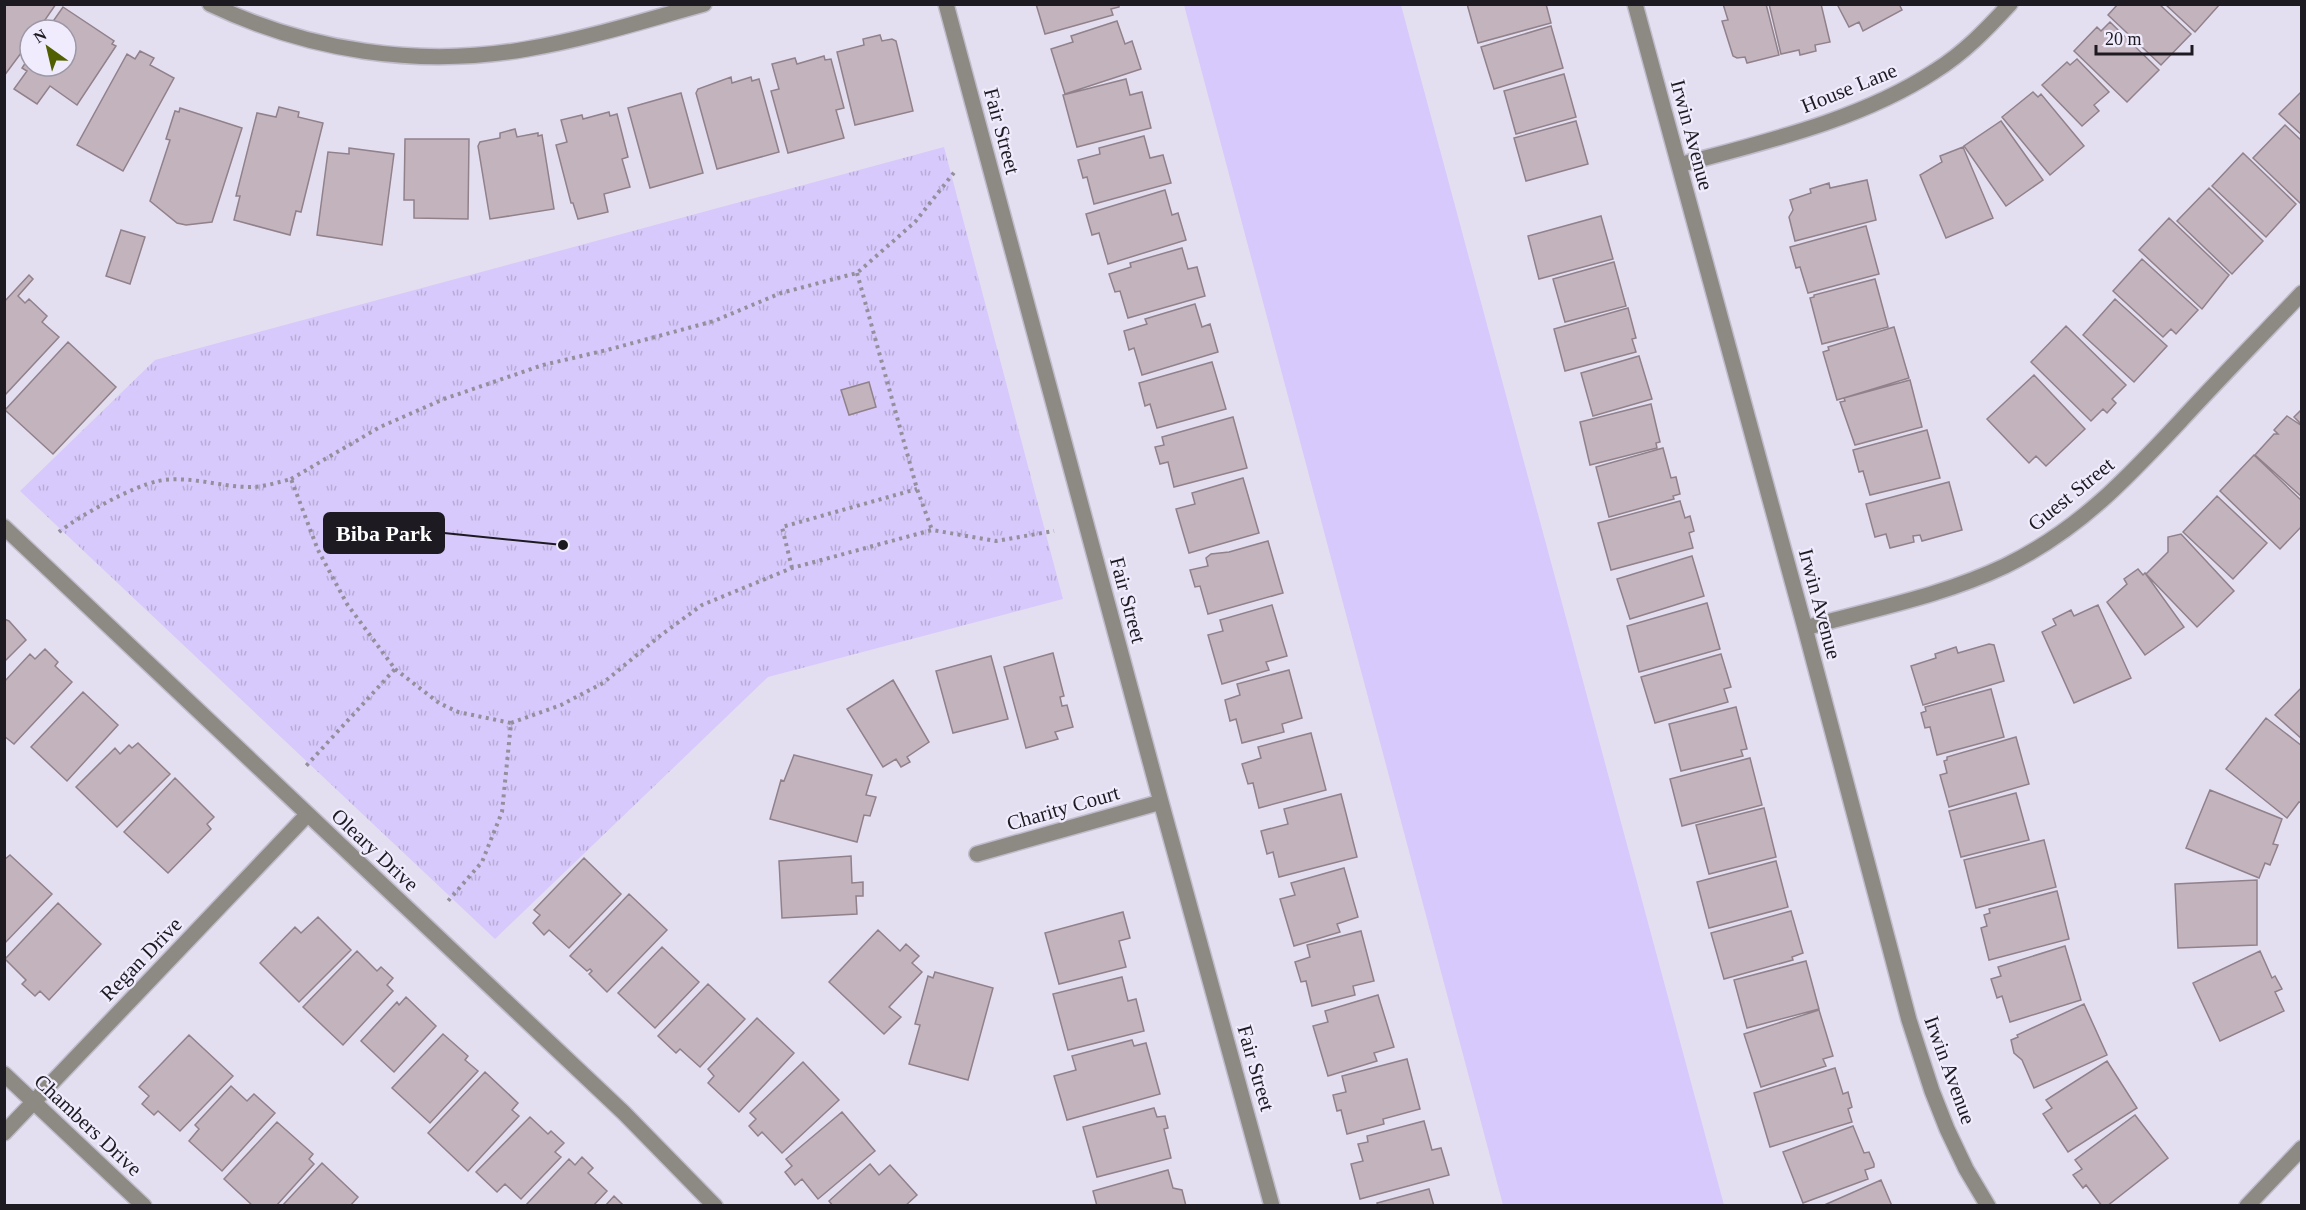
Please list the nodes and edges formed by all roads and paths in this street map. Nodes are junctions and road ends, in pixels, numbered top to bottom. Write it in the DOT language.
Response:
graph roads {
  1 [pos="210,4"];
  2 [pos="704,4"];
  3 [pos="946,4"];
  4 [pos="1635,4"];
  5 [pos="2010,4"];
  6 [pos="1679,165"];
  7 [pos="956,170"];
  8 [pos="856,273"];
  9 [pos="2301,293"];
  10 [pos="291,479"];
  11 [pos="916,489"];
  12 [pos="4,527"];
  13 [pos="932,530"];
  14 [pos="1054,531"];
  15 [pos="59,532"];
  16 [pos="792,568"];
  17 [pos="1805,628"];
  18 [pos="395,669"];
  19 [pos="511,723"];
  20 [pos="306,766"];
  21 [pos="1161,802"];
  22 [pos="308,815"];
  23 [pos="977,854"];
  24 [pos="448,901"];
  25 [pos="4,1074"];
  26 [pos="33,1102"];
  27 [pos="4,1133"];
  28 [pos="2301,1148"];
  29 [pos="144,1206"];
  30 [pos="715,1206"];
  31 [pos="1272,1206"];
  32 [pos="1988,1206"];
  33 [pos="2247,1206"];
  1 -- 2 [label="street"];
  3 -- 21 [label="street, Fair Street"];
  4 -- 6 [label="street, Irwin Avenue"];
  5 -- 6 [label="street, House Lane"];
  6 -- 17 [label="street, Irwin Avenue"];
  7 -- 8 [label="path"];
  8 -- 10 [label="path"];
  8 -- 11 [label="path"];
  9 -- 17 [label="street, Guest Street"];
  10 -- 15 [label="path"];
  10 -- 18 [label="path"];
  11 -- 13 [label="path"];
  11 -- 16 [label="path"];
  12 -- 22 [label="street, Oleary Drive"];
  13 -- 14 [label="path"];
  13 -- 16 [label="path"];
  16 -- 19 [label="path"];
  17 -- 32 [label="street, Irwin Avenue"];
  18 -- 19 [label="path"];
  18 -- 20 [label="path"];
  19 -- 24 [label="path"];
  21 -- 23 [label="street, Charity Court"];
  21 -- 31 [label="street, Fair Street"];
  22 -- 26 [label="street, Regan Drive"];
  22 -- 30 [label="street, Oleary Drive"];
  25 -- 26 [label="street, Chambers Drive"];
  26 -- 27 [label="street, Regan Drive"];
  26 -- 29 [label="street, Chambers Drive"];
  28 -- 33 [label="street"];
}
